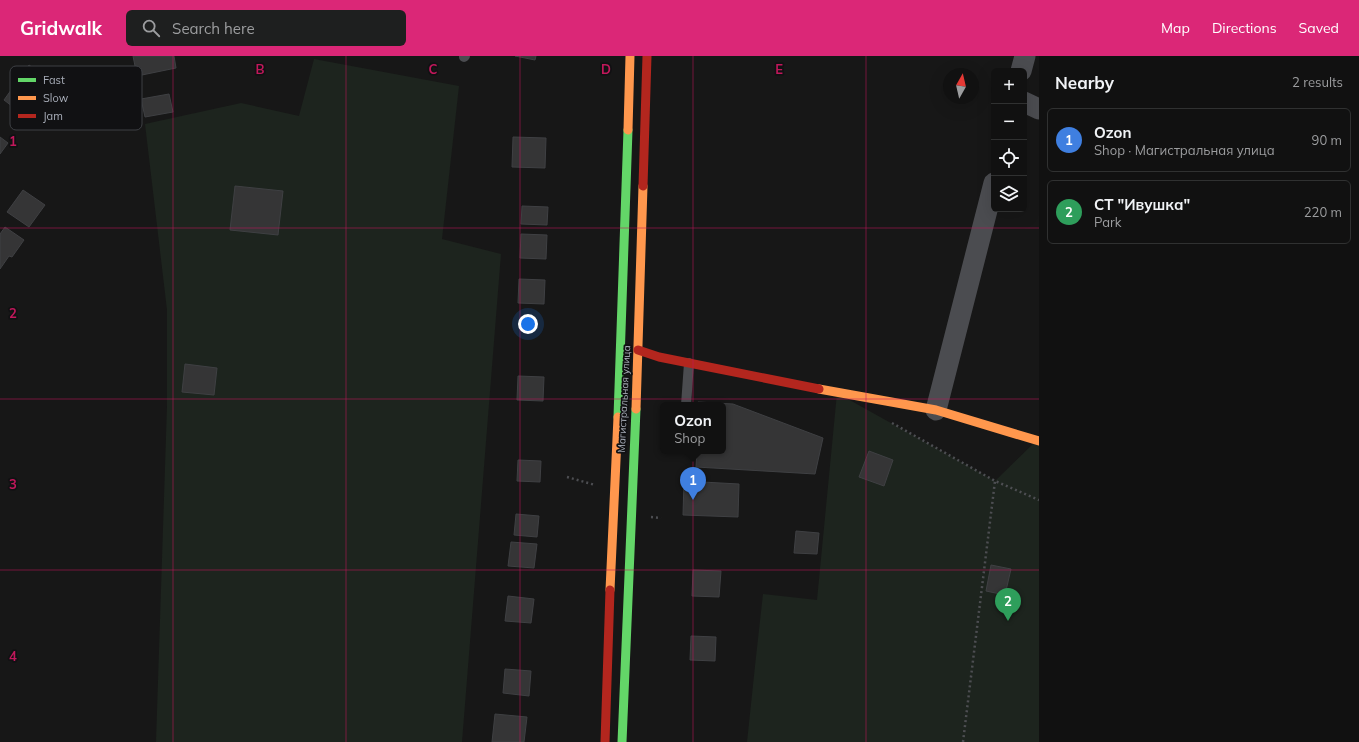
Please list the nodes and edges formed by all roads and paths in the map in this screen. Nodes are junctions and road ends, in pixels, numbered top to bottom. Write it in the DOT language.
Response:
graph roads {
  1 [pos="630,56"];
  2 [pos="647,56"];
  3 [pos="1025,56"];
  4 [pos="1022,68"];
  5 [pos="1027,103"];
  6 [pos="1039,108"];
  7 [pos="991,196"];
  8 [pos="638,350"];
  9 [pos="688,363"];
  10 [pos="686,402"];
  11 [pos="936,410"];
  12 [pos="885,420"];
  13 [pos="1038,440"];
  14 [pos="995,481"];
  15 [pos="1039,500"];
  16 [pos="605,742"];
  17 [pos="622,742"];
  18 [pos="963,742"];
  1 -- 16 [label="main road, Магистральная улица"];
  2 -- 8 [label="main road, Магистральная улица"];
  3 -- 4 [label="street"];
  5 -- 6 [label="street"];
  7 -- 11 [label="street"];
  8 -- 9 [label="main road"];
  8 -- 17 [label="main road, Магистральная улица"];
  9 -- 10 [label="lane"];
  9 -- 11 [label="main road"];
  11 -- 13 [label="main road"];
  12 -- 14 [label="path"];
  14 -- 15 [label="path"];
  14 -- 18 [label="path"];
}
